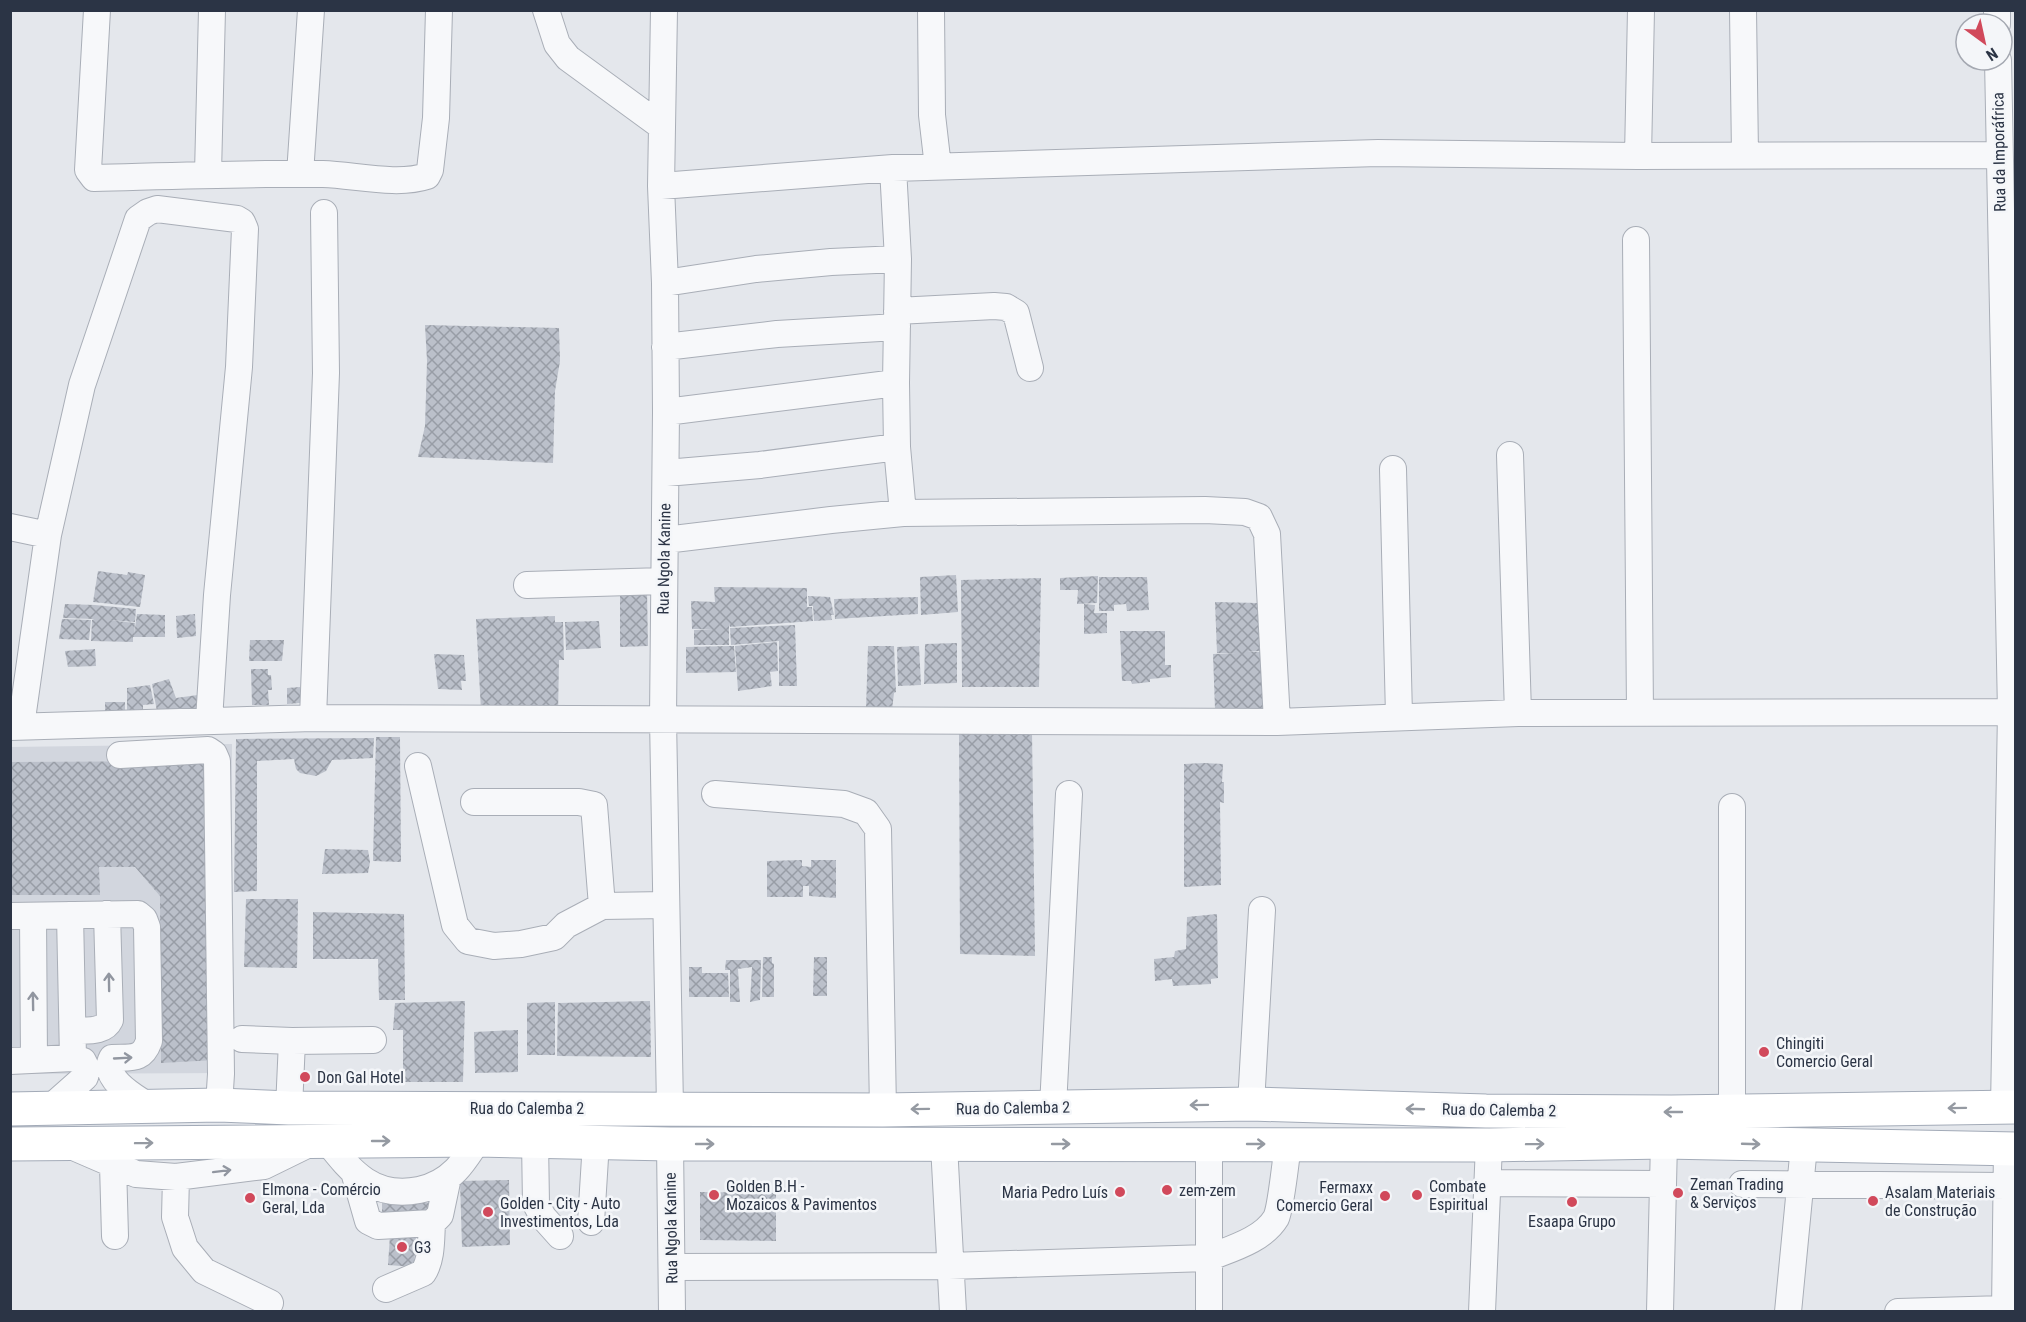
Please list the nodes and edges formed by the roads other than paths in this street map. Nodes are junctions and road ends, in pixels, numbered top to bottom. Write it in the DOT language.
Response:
graph roads {
  1 [pos="97,10"];
  2 [pos="212,10"];
  3 [pos="311,10"];
  4 [pos="439,10"];
  5 [pos="546,10"];
  6 [pos="664,10"];
  7 [pos="932,10"];
  8 [pos="1641,10"];
  9 [pos="1743,10"];
  10 [pos="1998,72"];
  11 [pos="661,126"];
  12 [pos="1745,155"];
  13 [pos="1999,155"];
  14 [pos="1638,156"];
  15 [pos="938,167"];
  16 [pos="893,168"];
  17 [pos="208,173"];
  18 [pos="300,174"];
  19 [pos="661,186"];
  20 [pos="324,213"];
  21 [pos="1636,240"];
  22 [pos="898,259"];
  23 [pos="665,283"];
  24 [pos="897,319"];
  25 [pos="665,346"];
  26 [pos="1030,368"];
  27 [pos="896,383"];
  28 [pos="666,412"];
  29 [pos="2011,446"];
  30 [pos="897,447"];
  31 [pos="1510,455"];
  32 [pos="1393,469"];
  33 [pos="666,473"];
  34 [pos="903,513"];
  35 [pos="10,527"];
  36 [pos="48,535"];
  37 [pos="664,540"];
  38 [pos="664,581"];
  39 [pos="527,585"];
  40 [pos="2013,712"];
  41 [pos="1518,713"];
  42 [pos="1640,713"];
  43 [pos="1399,716"];
  44 [pos="313,718"];
  45 [pos="663,718"];
  46 [pos="209,720"];
  47 [pos="1277,722"];
  48 [pos="16,726"];
  49 [pos="120,755"];
  50 [pos="418,766"];
  51 [pos="715,794"];
  52 [pos="1069,794"];
  53 [pos="474,802"];
  54 [pos="1732,807"];
  55 [pos="666,904"];
  56 [pos="602,906"];
  57 [pos="1262,910"];
  58 [pos="70,915"];
  59 [pos="107,915"];
  60 [pos="22,916"];
  61 [pos="73,1031"];
  62 [pos="243,1039"];
  63 [pos="373,1040"];
  64 [pos="292,1041"];
  65 [pos="74,1058"];
  66 [pos="22,1061"];
  67 [pos="1251,1104"];
  68 [pos="219,1105"];
  69 [pos="1053,1107"];
  70 [pos="2010,1107"];
  71 [pos="50,1108"];
  72 [pos="152,1108"];
  73 [pos="289,1108"];
  74 [pos="670,1108"];
  75 [pos="10,1109"];
  76 [pos="883,1110"];
  77 [pos="1731,1111"];
  78 [pos="478,1140"];
  79 [pos="321,1141"];
  80 [pos="535,1141"];
  81 [pos="596,1142"];
  82 [pos="1664,1142"];
  83 [pos="10,1144"];
  84 [pos="65,1144"];
  85 [pos="670,1144"];
  86 [pos="944,1144"];
  87 [pos="1209,1144"];
  88 [pos="1288,1144"];
  89 [pos="1489,1145"];
  90 [pos="1804,1146"];
  91 [pos="1928,1147"];
  92 [pos="2012,1148"];
  93 [pos="113,1165"];
  94 [pos="354,1172"];
  95 [pos="176,1177"];
  96 [pos="448,1177"];
  97 [pos="1488,1184"];
  98 [pos="1663,1184"];
  99 [pos="1742,1184"];
  100 [pos="1800,1185"];
  101 [pos="1927,1185"];
  102 [pos="2007,1186"];
  103 [pos="591,1222"];
  104 [pos="432,1223"];
  105 [pos="115,1236"];
  106 [pos="560,1236"];
  107 [pos="1208,1258"];
  108 [pos="949,1266"];
  109 [pos="672,1267"];
  110 [pos="386,1289"];
  111 [pos="270,1303"];
  112 [pos="2005,1310"];
  113 [pos="672,1311"];
  114 [pos="953,1311"];
  115 [pos="1209,1311"];
  116 [pos="1482,1311"];
  117 [pos="1660,1311"];
  118 [pos="1788,1311"];
  119 [pos="1898,1311"];
  1 -- 17 [label="street"];
  2 -- 17 [label="street"];
  3 -- 18 [label="street"];
  4 -- 18 [label="street"];
  5 -- 11 [label="street"];
  6 -- 11 [label="street, Rua Ngola Kanine"];
  7 -- 15 [label="street"];
  8 -- 14 [label="street"];
  9 -- 12 [label="street"];
  10 -- 13 [label="street, Rua da Imporáfrica"];
  11 -- 19 [label="street, Rua Ngola Kanine"];
  12 -- 13 [label="street"];
  12 -- 14 [label="street"];
  13 -- 29 [label="street, Rua da Imporáfrica"];
  14 -- 15 [label="street"];
  15 -- 16 [label="street"];
  16 -- 19 [label="street"];
  16 -- 22 [label="street"];
  17 -- 18 [label="street"];
  19 -- 23 [label="street, Rua Ngola Kanine"];
  20 -- 44 [label="street"];
  21 -- 42 [label="street"];
  22 -- 23 [label="street"];
  22 -- 24 [label="street"];
  23 -- 25 [label="street, Rua Ngola Kanine"];
  24 -- 25 [label="street"];
  24 -- 26 [label="street"];
  24 -- 27 [label="street"];
  25 -- 28 [label="street, Rua Ngola Kanine"];
  27 -- 28 [label="street"];
  27 -- 30 [label="street"];
  28 -- 33 [label="street, Rua Ngola Kanine"];
  29 -- 40 [label="street, Rua da Imporáfrica"];
  30 -- 33 [label="street"];
  30 -- 34 [label="street"];
  31 -- 41 [label="street"];
  32 -- 43 [label="street"];
  33 -- 37 [label="street, Rua Ngola Kanine"];
  34 -- 37 [label="street"];
  34 -- 47 [label="street"];
  35 -- 36 [label="street"];
  36 -- 46 [label="street"];
  36 -- 48 [label="street"];
  37 -- 38 [label="street, Rua Ngola Kanine"];
  38 -- 39 [label="street"];
  38 -- 45 [label="street, Rua Ngola Kanine"];
  40 -- 42 [label="street"];
  40 -- 70 [label="street, Rua da Imporáfrica"];
  41 -- 42 [label="street"];
  41 -- 43 [label="street"];
  43 -- 47 [label="street"];
  44 -- 45 [label="street"];
  44 -- 46 [label="street"];
  45 -- 47 [label="street"];
  45 -- 55 [label="street, Rua Ngola Kanine"];
  46 -- 48 [label="street"];
  49 -- 68 [label="street"];
  50 -- 56 [label="street"];
  51 -- 76 [label="street"];
  52 -- 69 [label="street"];
  53 -- 56 [label="street"];
  54 -- 77 [label="street"];
  55 -- 56 [label="street"];
  55 -- 74 [label="street, Rua Ngola Kanine"];
  57 -- 67 [label="street"];
  58 -- 59 [label="street"];
  58 -- 60 [label="street"];
  58 -- 61 [label="street"];
  61 -- 59 [label="street, one-way"];
  72 -- 59 [label="street, one-way"];
  66 -- 60 [label="street, one-way"];
  61 -- 65 [label="street"];
  62 -- 64 [label="street"];
  63 -- 64 [label="street"];
  64 -- 73 [label="street"];
  65 -- 66 [label="street"];
  65 -- 71 [label="street"];
  67 -- 69 [label="main road, Rua do Calemba 2, one-way"];
  77 -- 67 [label="main road, Rua do Calemba 2, one-way"];
  68 -- 72 [label="main road, Rua do Calemba 2"];
  68 -- 73 [label="main road, Rua do Calemba 2"];
  69 -- 76 [label="main road, Rua do Calemba 2, one-way"];
  70 -- 77 [label="main road, Rua do Calemba 2, one-way"];
  71 -- 72 [label="main road, Rua do Calemba 2"];
  71 -- 75 [label="main road, Rua do Calemba 2"];
  73 -- 74 [label="main road, Rua do Calemba 2"];
  74 -- 76 [label="main road, Rua do Calemba 2"];
  79 -- 78 [label="main road, Rua do Calemba 2, one-way"];
  78 -- 80 [label="main road, Rua do Calemba 2"];
  78 -- 96 [label="street"];
  84 -- 79 [label="main road, Rua do Calemba 2, one-way"];
  79 -- 94 [label="street"];
  95 -- 79 [label="street, one-way"];
  80 -- 81 [label="main road, Rua do Calemba 2"];
  80 -- 106 [label="street"];
  81 -- 85 [label="main road, Rua do Calemba 2"];
  81 -- 103 [label="street"];
  89 -- 82 [label="main road, Rua do Calemba 2, one-way"];
  82 -- 90 [label="main road, Rua do Calemba 2, one-way"];
  82 -- 98 [label="street"];
  83 -- 84 [label="main road, Rua do Calemba 2"];
  84 -- 93 [label="street"];
  85 -- 86 [label="main road, Rua do Calemba 2, one-way"];
  85 -- 109 [label="street, Rua Ngola Kanine"];
  86 -- 87 [label="main road, Rua do Calemba 2, one-way"];
  86 -- 108 [label="street"];
  87 -- 88 [label="main road, Rua do Calemba 2, one-way"];
  87 -- 107 [label="street"];
  88 -- 89 [label="main road, Rua do Calemba 2"];
  88 -- 107 [label="street"];
  89 -- 97 [label="street"];
  90 -- 91 [label="main road, Rua do Calemba 2"];
  90 -- 100 [label="street"];
  91 -- 92 [label="main road, Rua do Calemba 2"];
  91 -- 101 [label="street"];
  92 -- 102 [label="street"];
  93 -- 95 [label="street"];
  93 -- 105 [label="street"];
  94 -- 96 [label="street"];
  94 -- 104 [label="street"];
  95 -- 111 [label="street"];
  96 -- 104 [label="street"];
  97 -- 98 [label="street"];
  97 -- 116 [label="street"];
  98 -- 117 [label="street"];
  99 -- 100 [label="street"];
  100 -- 101 [label="street"];
  100 -- 118 [label="street"];
  101 -- 102 [label="street"];
  102 -- 112 [label="street"];
  104 -- 110 [label="street"];
  107 -- 108 [label="street"];
  107 -- 115 [label="street"];
  108 -- 109 [label="street"];
  108 -- 114 [label="street"];
  109 -- 113 [label="street, Rua Ngola Kanine"];
  112 -- 119 [label="street"];
}
